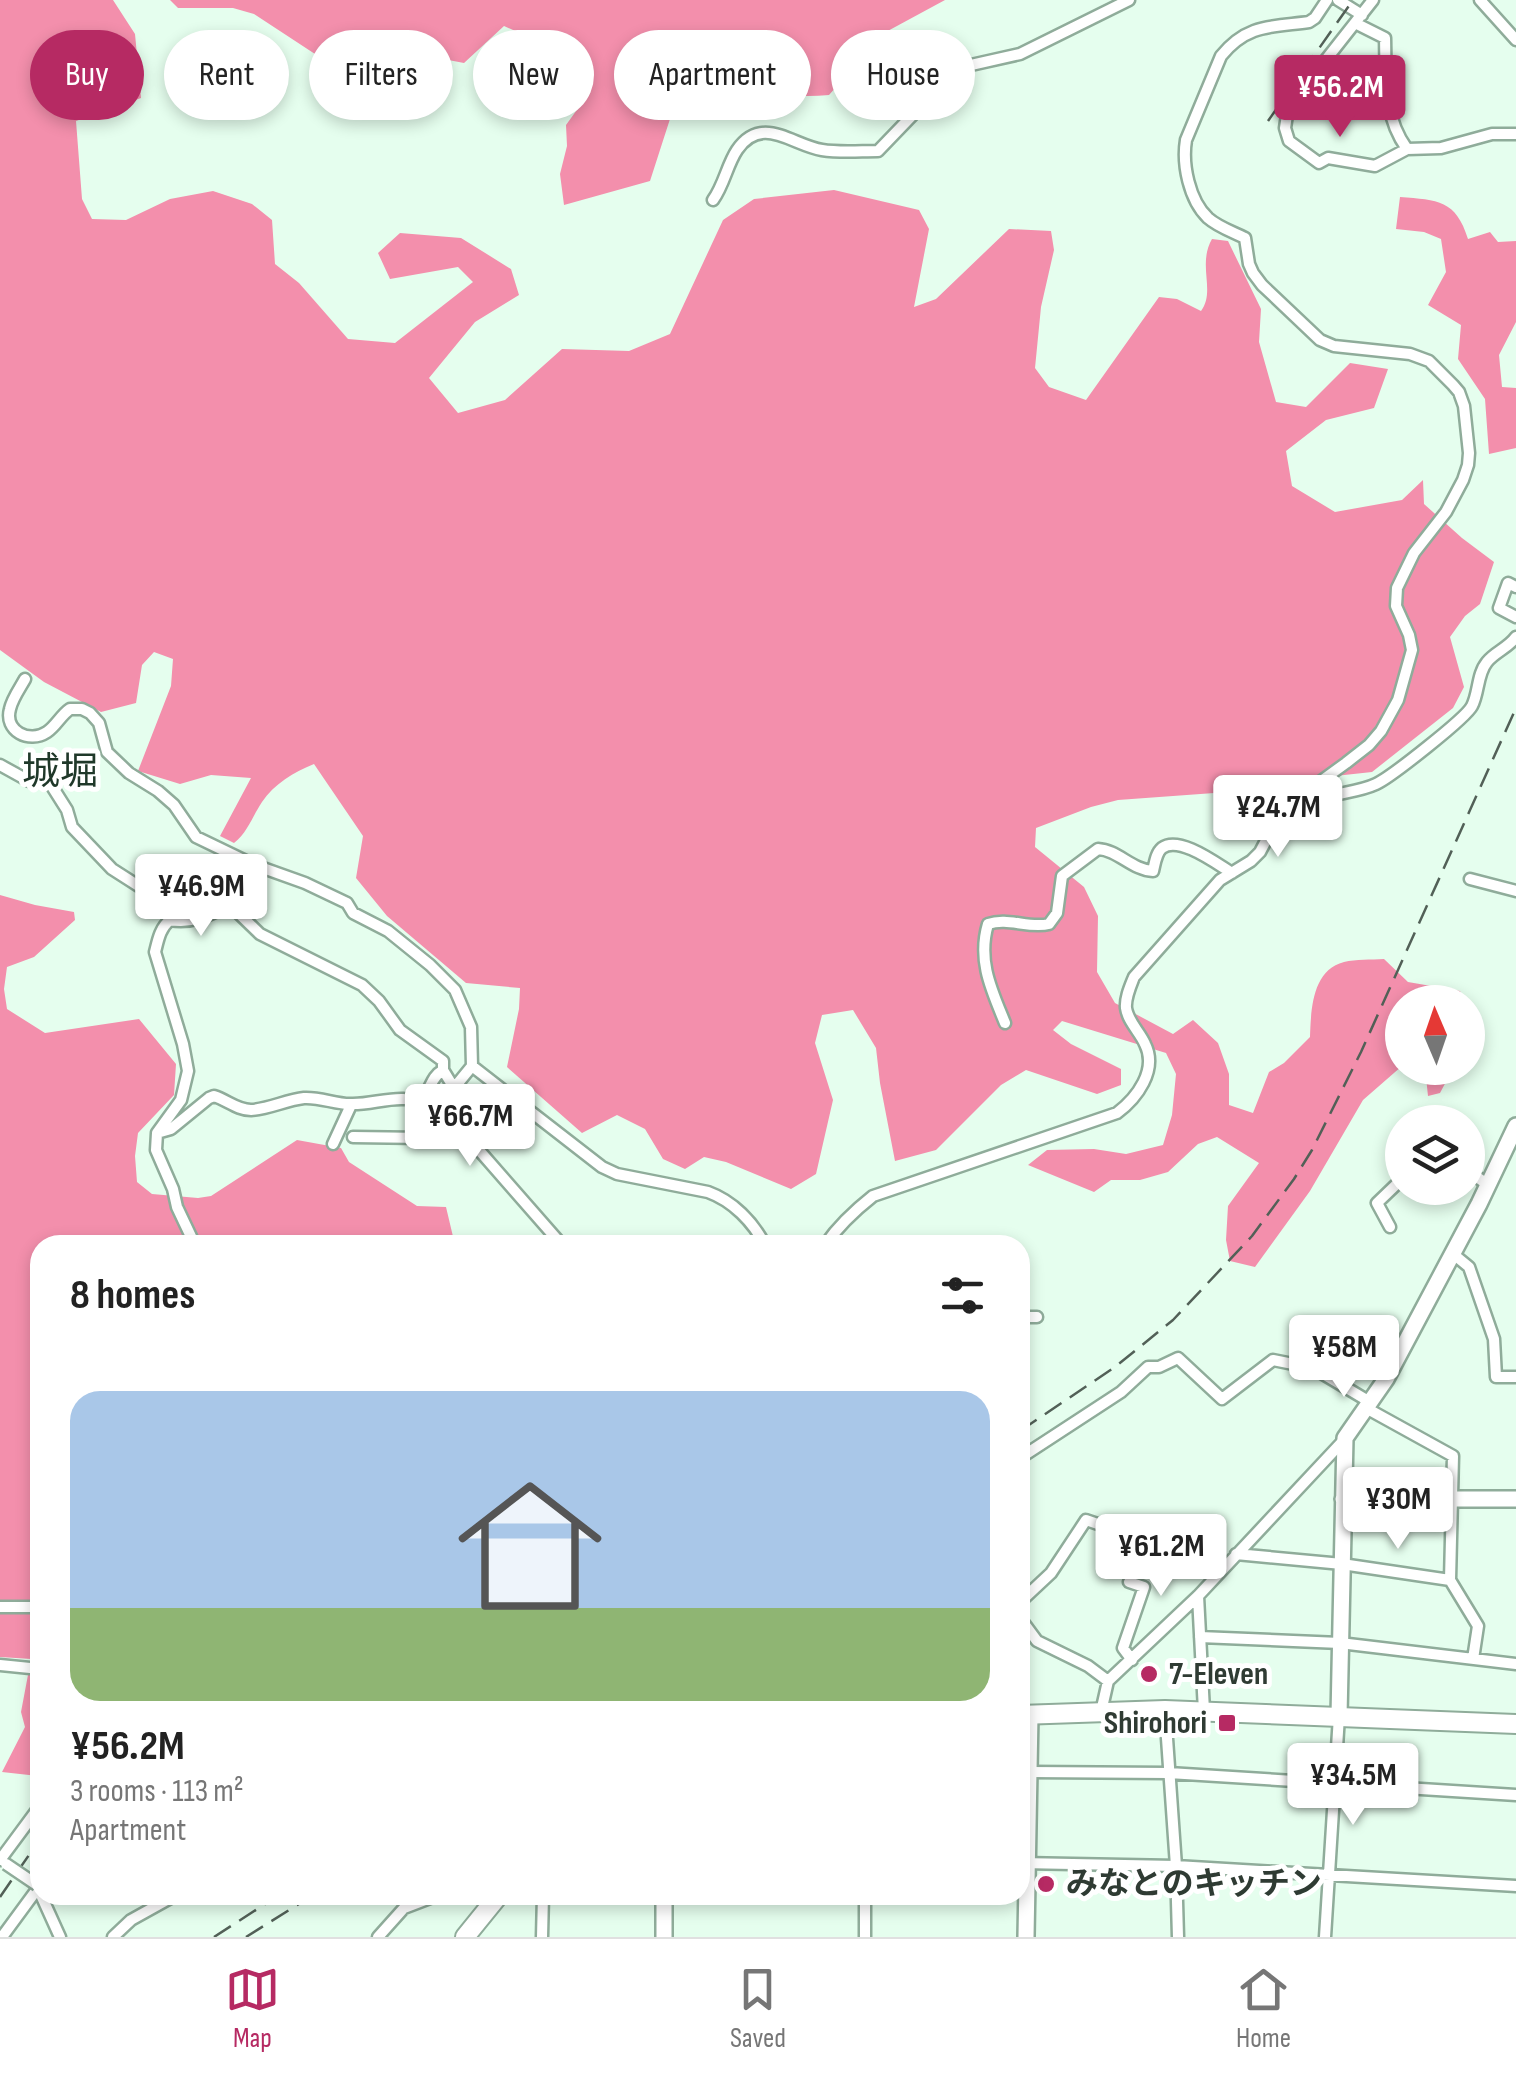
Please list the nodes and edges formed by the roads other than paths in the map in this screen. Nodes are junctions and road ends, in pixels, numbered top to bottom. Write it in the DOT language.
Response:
graph roads {
  1 [pos="1130,0"];
  2 [pos="1327,0"];
  3 [pos="1338,0"];
  4 [pos="1373,0"];
  5 [pos="1480,0"];
  6 [pos="1358,19"];
  7 [pos="1516,40"];
  8 [pos="1340,94"];
  9 [pos="1386,96"];
  10 [pos="1516,134"];
  11 [pos="1407,148"];
  12 [pos="713,200"];
  13 [pos="1516,587"];
  14 [pos="1516,617"];
  15 [pos="1516,637"];
  16 [pos="25,679"];
  17 [pos="0,765"];
  18 [pos="1283,818"];
  19 [pos="256,866"];
  20 [pos="1232,873"];
  21 [pos="1470,880"];
  22 [pos="1516,892"];
  23 [pos="230,905"];
  24 [pos="170,920"];
  25 [pos="1005,1024"];
  26 [pos="472,1066"];
  27 [pos="443,1070"];
  28 [pos="454,1088"];
  29 [pos="428,1092"];
  30 [pos="352,1104"];
  31 [pos="1516,1126"];
  32 [pos="157,1133"];
  33 [pos="354,1137"];
  34 [pos="334,1144"];
  35 [pos="1485,1182"];
  36 [pos="1488,1184"];
  37 [pos="1385,1195"];
  38 [pos="1390,1227"];
  39 [pos="190,1235"];
  40 [pos="553,1235"];
  41 [pos="758,1235"];
  42 [pos="831,1235"];
  43 [pos="1452,1253"];
  44 [pos="1037,1316"];
  45 [pos="1030,1317"];
  46 [pos="1516,1376"];
  47 [pos="1368,1405"];
  48 [pos="1346,1438"];
  49 [pos="1030,1451"];
  50 [pos="1343,1499"];
  51 [pos="1452,1499"];
  52 [pos="1516,1499"];
  53 [pos="1236,1554"];
  54 [pos="1342,1564"];
  55 [pos="1221,1570"];
  56 [pos="1450,1580"];
  57 [pos="1130,1582"];
  58 [pos="1030,1594"];
  59 [pos="1198,1596"];
  60 [pos="0,1607"];
  61 [pos="30,1607"];
  62 [pos="1030,1631"];
  63 [pos="1200,1637"];
  64 [pos="1340,1643"];
  65 [pos="1473,1659"];
  66 [pos="1132,1660"];
  67 [pos="1516,1664"];
  68 [pos="0,1665"];
  69 [pos="30,1667"];
  70 [pos="1108,1681"];
  71 [pos="1165,1710"];
  72 [pos="1204,1711"];
  73 [pos="1101,1712"];
  74 [pos="1030,1715"];
  75 [pos="1339,1716"];
  76 [pos="1516,1724"];
  77 [pos="1030,1772"];
  78 [pos="1169,1772"];
  79 [pos="1336,1784"];
  80 [pos="1516,1795"];
  81 [pos="30,1820"];
  82 [pos="2,1861"];
  83 [pos="1030,1863"];
  84 [pos="1176,1866"];
  85 [pos="1329,1875"];
  86 [pos="30,1883"];
  87 [pos="1516,1886"];
  88 [pos="30,1901"];
  89 [pos="46,1905"];
  90 [pos="155,1905"];
  91 [pos="412,1905"];
  92 [pos="491,1905"];
  93 [pos="542,1905"];
  94 [pos="664,1905"];
  95 [pos="865,1905"];
  96 [pos="1025,1905"];
  97 [pos="2,1937"];
  98 [pos="60,1937"];
  99 [pos="113,1937"];
  100 [pos="378,1937"];
  101 [pos="465,1937"];
  102 [pos="542,1937"];
  103 [pos="664,1937"];
  104 [pos="864,1937"];
  105 [pos="1026,1937"];
  106 [pos="1178,1937"];
  107 [pos="1325,1937"];
  1 -- 12 [label="street"];
  2 -- 18 [label="street"];
  3 -- 6 [label="street"];
  4 -- 6 [label="street"];
  5 -- 7 [label="street"];
  6 -- 9 [label="street"];
  6 -- 11 [label="street"];
  8 -- 9 [label="street"];
  9 -- 11 [label="street"];
  10 -- 11 [label="street"];
  13 -- 14 [label="street"];
  15 -- 18 [label="street"];
  16 -- 19 [label="street"];
  17 -- 24 [label="street"];
  18 -- 20 [label="street"];
  19 -- 23 [label="street"];
  19 -- 26 [label="street"];
  20 -- 25 [label="street"];
  20 -- 42 [label="street"];
  21 -- 22 [label="street"];
  23 -- 24 [label="street"];
  23 -- 27 [label="street"];
  24 -- 32 [label="street"];
  26 -- 28 [label="street"];
  26 -- 41 [label="street"];
  27 -- 28 [label="street"];
  27 -- 29 [label="street"];
  28 -- 40 [label="street"];
  29 -- 30 [label="street"];
  29 -- 33 [label="street"];
  30 -- 32 [label="street"];
  30 -- 34 [label="street"];
  31 -- 36 [label="street"];
  32 -- 39 [label="street"];
  35 -- 36 [label="street"];
  36 -- 43 [label="street"];
  37 -- 38 [label="street"];
  43 -- 46 [label="street"];
  43 -- 47 [label="street"];
  44 -- 45 [label="street"];
  47 -- 48 [label="street"];
  47 -- 49 [label="street"];
  47 -- 51 [label="street"];
  48 -- 50 [label="street"];
  48 -- 53 [label="street"];
  50 -- 51 [label="street"];
  50 -- 54 [label="street"];
  51 -- 52 [label="street"];
  51 -- 56 [label="street"];
  53 -- 54 [label="street"];
  53 -- 55 [label="street"];
  54 -- 56 [label="street"];
  54 -- 64 [label="street"];
  55 -- 58 [label="street"];
  55 -- 59 [label="street"];
  56 -- 65 [label="street"];
  57 -- 66 [label="street"];
  59 -- 63 [label="street"];
  59 -- 66 [label="street"];
  60 -- 61 [label="street"];
  62 -- 70 [label="street"];
  63 -- 64 [label="street"];
  63 -- 72 [label="street"];
  64 -- 65 [label="street"];
  64 -- 75 [label="street"];
  65 -- 67 [label="street"];
  66 -- 70 [label="street"];
  68 -- 69 [label="street"];
  70 -- 73 [label="street"];
  71 -- 72 [label="main road"];
  71 -- 73 [label="main road"];
  71 -- 78 [label="street"];
  72 -- 75 [label="main road"];
  73 -- 74 [label="main road"];
  75 -- 76 [label="main road"];
  75 -- 79 [label="street"];
  77 -- 78 [label="street"];
  78 -- 79 [label="street"];
  78 -- 84 [label="street"];
  79 -- 80 [label="street"];
  79 -- 85 [label="street"];
  81 -- 82 [label="street"];
  82 -- 86 [label="street, bridge"];
  83 -- 84 [label="street"];
  84 -- 85 [label="street"];
  84 -- 106 [label="street"];
  85 -- 87 [label="street"];
  85 -- 107 [label="street"];
  88 -- 97 [label="street"];
  89 -- 98 [label="street"];
  90 -- 99 [label="street"];
  91 -- 100 [label="street"];
  92 -- 101 [label="main road"];
  93 -- 102 [label="street"];
  94 -- 103 [label="street"];
  95 -- 104 [label="street"];
  96 -- 105 [label="street"];
}
